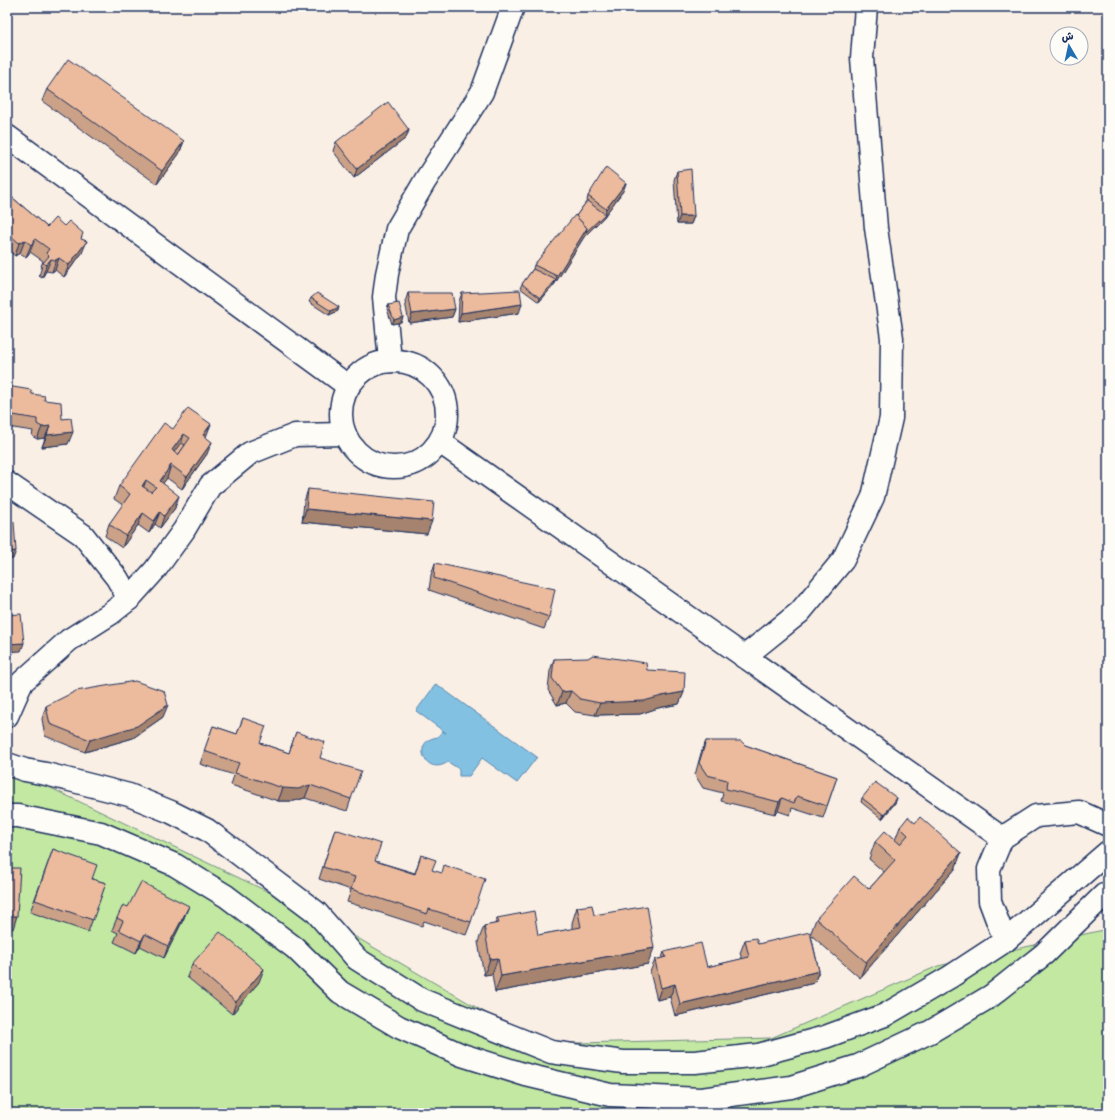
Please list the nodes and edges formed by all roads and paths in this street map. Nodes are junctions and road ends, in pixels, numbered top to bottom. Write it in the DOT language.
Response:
graph roads {
  1 [pos="513,7"];
  2 [pos="866,7"];
  3 [pos="7,136"];
  4 [pos="390,361"];
  5 [pos="348,386"];
  6 [pos="345,434"];
  7 [pos="440,442"];
  8 [pos="7,483"];
  9 [pos="129,599"];
  10 [pos="744,656"];
  11 [pos="7,716"];
  12 [pos="7,764"];
  13 [pos="7,816"];
  14 [pos="1108,825"];
  15 [pos="1002,838"];
  16 [pos="1108,852"];
  17 [pos="1104,895"];
  18 [pos="1005,941"];
  1 -- 4 [label="street"];
  2 -- 10 [label="street"];
  3 -- 5 [label="street"];
  4 -- 5 [label="street"];
  4 -- 7 [label="street"];
  5 -- 6 [label="street"];
  6 -- 7 [label="street"];
  6 -- 9 [label="street"];
  7 -- 10 [label="street"];
  8 -- 9 [label="street"];
  9 -- 11 [label="street"];
  10 -- 15 [label="street"];
  12 -- 18 [label="street"];
  13 -- 17 [label="street"];
  14 -- 15 [label="street"];
  15 -- 18 [label="street"];
  16 -- 18 [label="street"];
}
